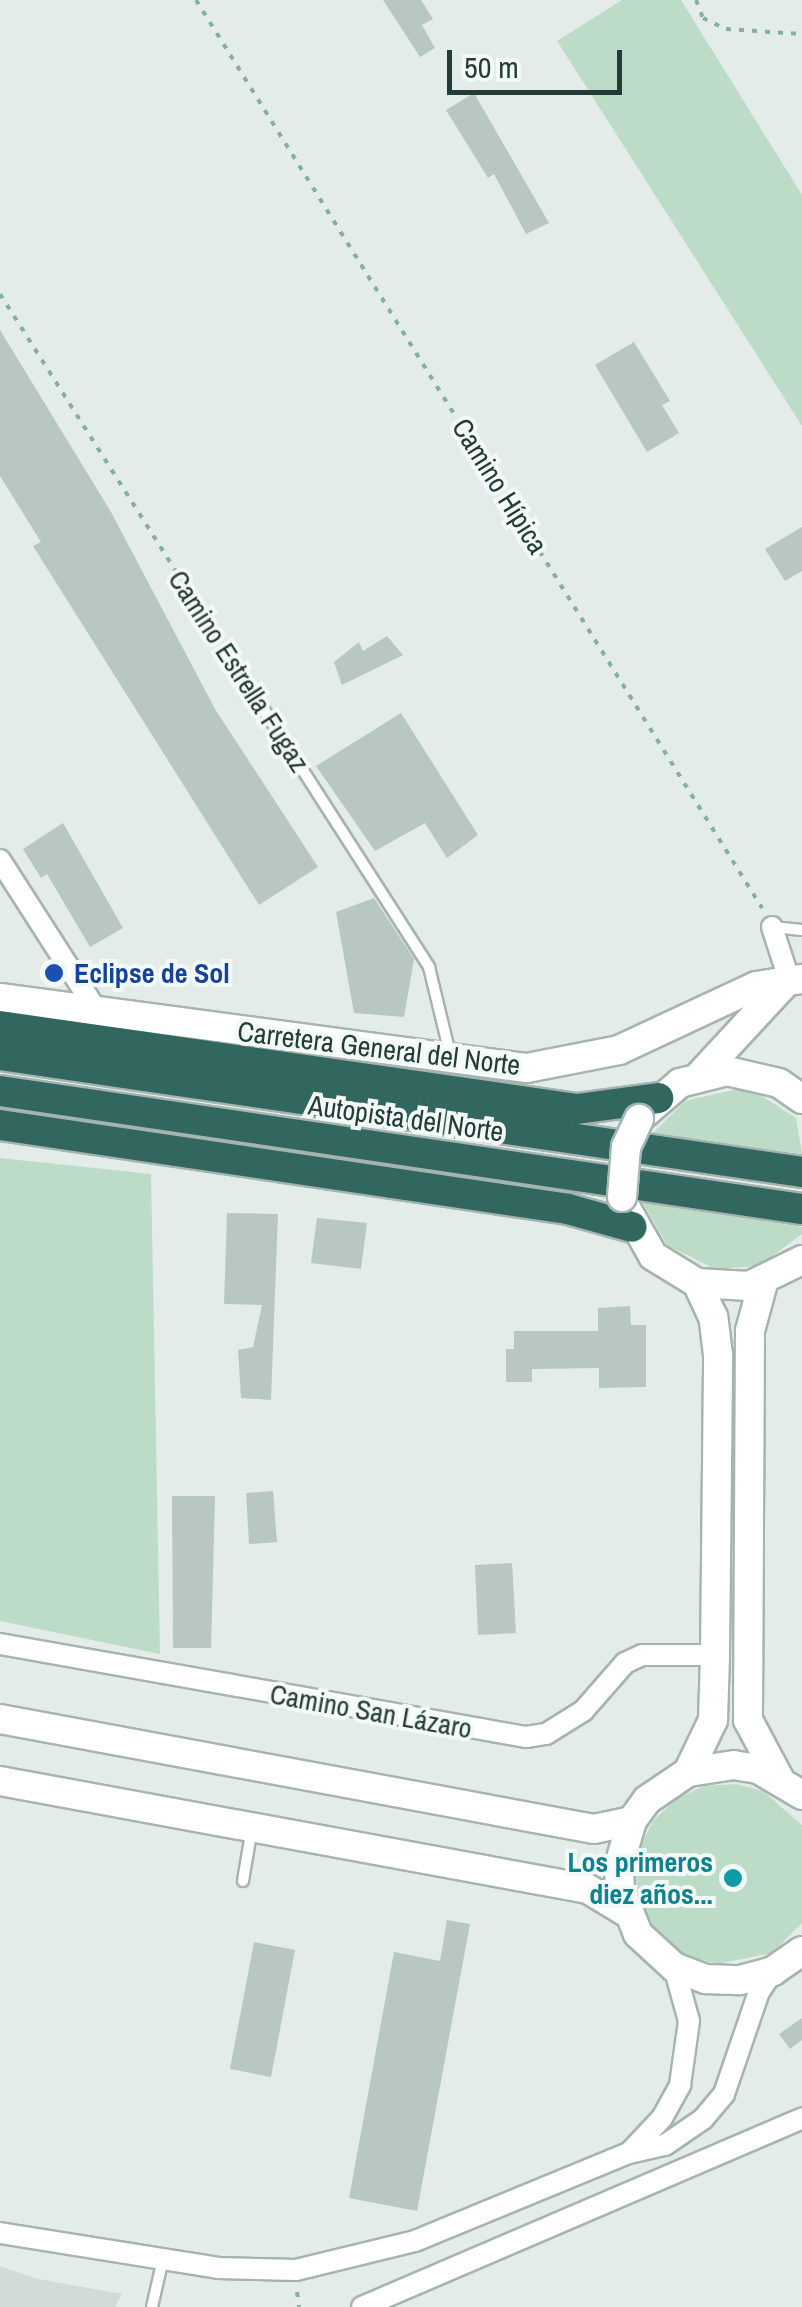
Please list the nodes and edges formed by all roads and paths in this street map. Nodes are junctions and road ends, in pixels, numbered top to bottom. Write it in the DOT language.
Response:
graph roads {
  1 [pos="196,0"];
  2 [pos="696,0"];
  3 [pos="802,34"];
  4 [pos="0,294"];
  5 [pos="259,702"];
  6 [pos="0,860"];
  7 [pos="772,927"];
  8 [pos="802,930"];
  9 [pos="796,979"];
  10 [pos="0,998"];
  11 [pos="97,1011"];
  12 [pos="0,1026"];
  13 [pos="0,1055"];
  14 [pos="452,1060"];
  15 [pos="700,1075"];
  16 [pos="0,1092"];
  17 [pos="802,1099"];
  18 [pos="649,1108"];
  19 [pos="0,1125"];
  20 [pos="802,1172"];
  21 [pos="802,1208"];
  22 [pos="632,1226"];
  23 [pos="802,1260"];
  24 [pos="697,1283"];
  25 [pos="763,1283"];
  26 [pos="0,1644"];
  27 [pos="716,1655"];
  28 [pos="0,1719"];
  29 [pos="688,1772"];
  30 [pos="0,1780"];
  31 [pos="791,1786"];
  32 [pos="632,1820"];
  33 [pos="252,1827"];
  34 [pos="243,1881"];
  35 [pos="626,1912"];
  36 [pos="802,1951"];
  37 [pos="674,1967"];
  38 [pos="773,1971"];
  39 [pos="802,2118"];
  40 [pos="629,2153"];
  41 [pos="0,2233"];
  42 [pos="163,2259"];
  43 [pos="152,2307"];
  44 [pos="362,2307"];
  1 -- 7 [label="path, Camino Hípica"];
  2 -- 3 [label="path"];
  4 -- 5 [label="path, Camino Estrella Fugaz"];
  5 -- 14 [label="lane, Camino Estrella Fugaz"];
  6 -- 11 [label="street"];
  7 -- 8 [label="lane"];
  7 -- 9 [label="street"];
  9 -- 14 [label="main road, Carretera General del Norte"];
  9 -- 15 [label="main road"];
  10 -- 11 [label="main road, Carretera General del Norte"];
  11 -- 14 [label="main road, Carretera General del Norte"];
  12 -- 18 [label="highway"];
  13 -- 20 [label="highway, Autopista del Norte"];
  15 -- 17 [label="main road"];
  15 -- 18 [label="main road"];
  16 -- 21 [label="highway, Autopista del Norte"];
  18 -- 22 [label="main road, bridge"];
  19 -- 22 [label="highway"];
  22 -- 24 [label="main road"];
  23 -- 25 [label="main road"];
  24 -- 25 [label="main road"];
  24 -- 27 [label="main road"];
  25 -- 31 [label="main road"];
  26 -- 27 [label="street, Camino San Lázaro"];
  27 -- 29 [label="main road"];
  28 -- 32 [label="main road"];
  29 -- 31 [label="main road"];
  29 -- 32 [label="main road"];
  30 -- 33 [label="main road"];
  32 -- 35 [label="main road"];
  33 -- 34 [label="lane"];
  33 -- 35 [label="main road"];
  35 -- 37 [label="main road"];
  36 -- 38 [label="main road"];
  37 -- 38 [label="main road"];
  37 -- 40 [label="street"];
  38 -- 40 [label="street"];
  39 -- 44 [label="street"];
  40 -- 42 [label="street"];
  41 -- 42 [label="street"];
  42 -- 43 [label="lane"];
}
